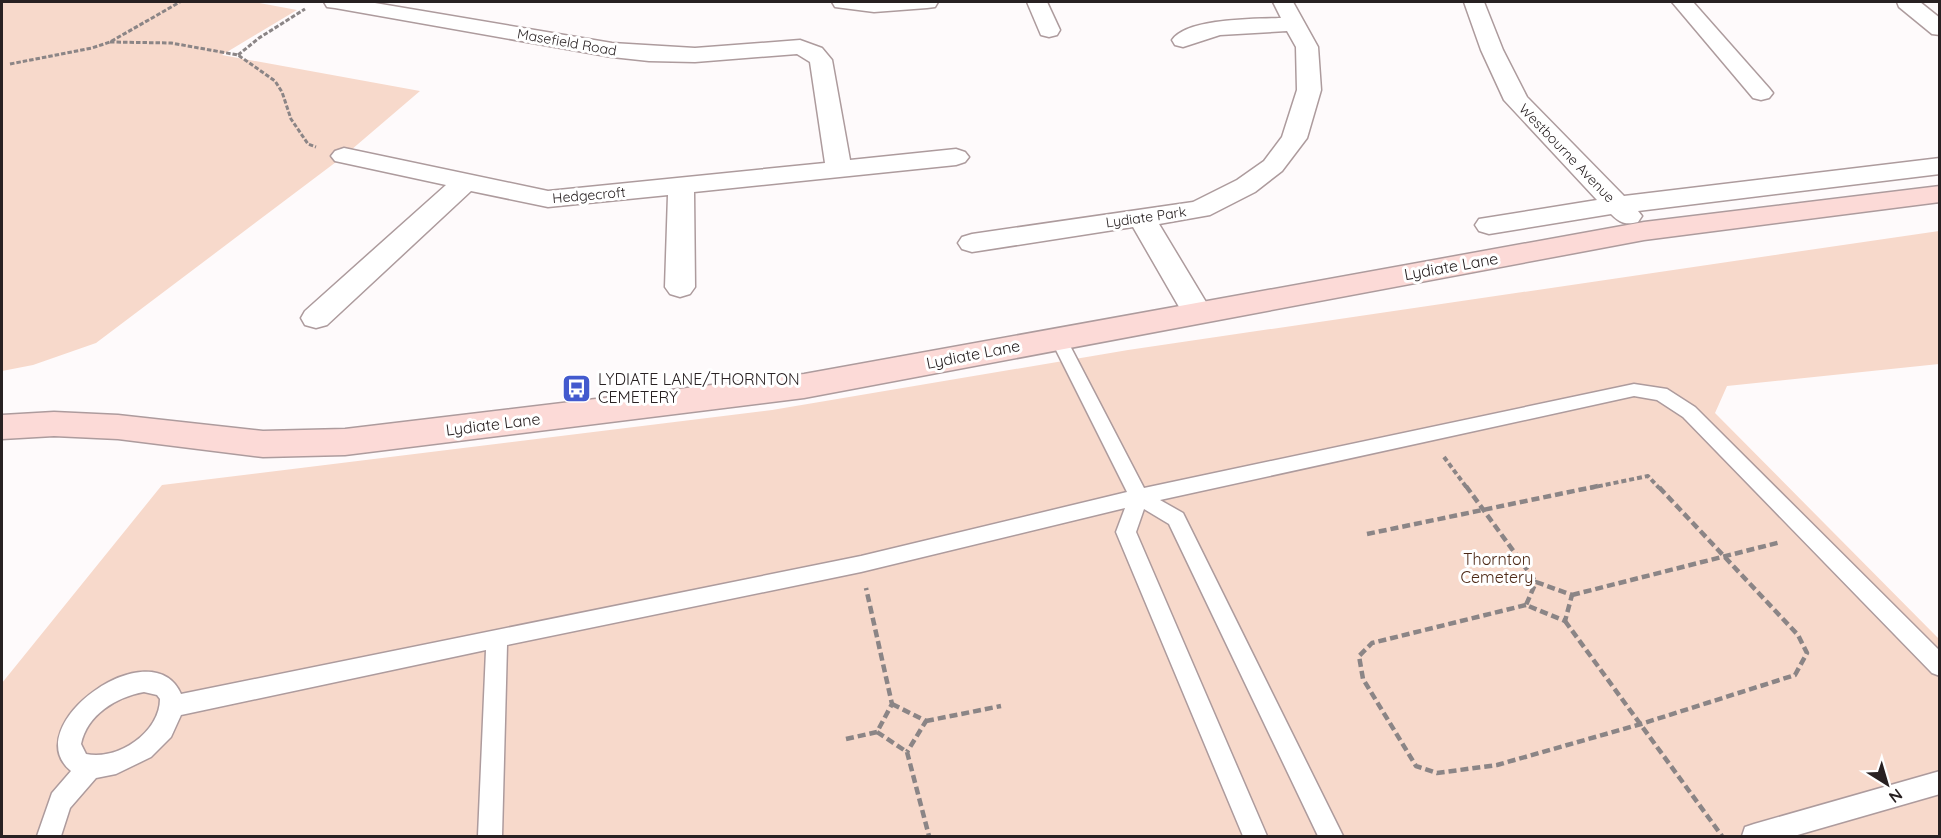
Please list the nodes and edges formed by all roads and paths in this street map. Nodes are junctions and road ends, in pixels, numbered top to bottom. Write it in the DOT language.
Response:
graph roads {
  1 [pos="180,2"];
  2 [pos="335,2"];
  3 [pos="843,2"];
  4 [pos="927,2"];
  5 [pos="1037,2"];
  6 [pos="1283,2"];
  7 [pos="1474,2"];
  8 [pos="1682,2"];
  9 [pos="1907,2"];
  10 [pos="390,6"];
  11 [pos="305,9"];
  12 [pos="1295,24"];
  13 [pos="1940,29"];
  14 [pos="1049,30"];
  15 [pos="1182,40"];
  16 [pos="110,42"];
  17 [pos="238,55"];
  18 [pos="10,64"];
  19 [pos="1761,93"];
  20 [pos="344,156"];
  21 [pos="956,157"];
  22 [pos="1940,166"];
  23 [pos="839,170"];
  24 [pos="464,183"];
  25 [pos="681,186"];
  26 [pos="1940,194"];
  27 [pos="1617,205"];
  28 [pos="1141,217"];
  29 [pos="1489,225"];
  30 [pos="1644,231"];
  31 [pos="972,243"];
  32 [pos="680,287"];
  33 [pos="1197,312"];
  34 [pos="316,318"];
  35 [pos="1058,338"];
  36 [pos="2,427"];
  37 [pos="1428,434"];
  38 [pos="1139,497"];
  39 [pos="1482,509"];
  40 [pos="1367,534"];
  41 [pos="1810,535"];
  42 [pos="1722,557"];
  43 [pos="861,564"];
  44 [pos="1536,582"];
  45 [pos="1572,595"];
  46 [pos="1526,605"];
  47 [pos="1565,621"];
  48 [pos="497,638"];
  49 [pos="1940,666"];
  50 [pos="892,704"];
  51 [pos="1002,706"];
  52 [pos="171,707"];
  53 [pos="926,721"];
  54 [pos="1641,724"];
  55 [pos="876,732"];
  56 [pos="846,739"];
  57 [pos="907,752"];
  58 [pos="91,766"];
  59 [pos="1940,782"];
  60 [pos="49,837"];
  61 [pos="490,837"];
  62 [pos="929,837"];
  63 [pos="1255,837"];
  64 [pos="1331,837"];
  65 [pos="1722,837"];
  66 [pos="1754,837"];
  1 -- 16 [label="path"];
  2 -- 10 [label="street, Masefield Road"];
  3 -- 4 [label="street"];
  5 -- 14 [label="street"];
  6 -- 12 [label="street, Lydiate Park"];
  7 -- 27 [label="street, Westbourne Avenue"];
  8 -- 19 [label="street"];
  9 -- 13 [label="street"];
  10 -- 23 [label="street, Masefield Road"];
  11 -- 17 [label="path"];
  12 -- 15 [label="street"];
  12 -- 28 [label="street, Lydiate Park"];
  16 -- 17 [label="path"];
  16 -- 18 [label="path"];
  17 -- 20 [label="path"];
  20 -- 24 [label="street, Hedgecroft"];
  21 -- 23 [label="street, Hedgecroft"];
  22 -- 27 [label="street, Lydiate Lane"];
  23 -- 25 [label="street, Hedgecroft"];
  24 -- 25 [label="street, Hedgecroft"];
  24 -- 34 [label="street"];
  25 -- 32 [label="street"];
  26 -- 30 [label="main road, Lydiate Lane"];
  27 -- 29 [label="street, Lydiate Lane"];
  27 -- 30 [label="street, Westbourne Avenue"];
  28 -- 31 [label="street, Lydiate Park"];
  28 -- 33 [label="street"];
  30 -- 33 [label="main road, Lydiate Lane"];
  33 -- 35 [label="main road, Lydiate Lane"];
  35 -- 36 [label="main road, Lydiate Lane"];
  35 -- 38 [label="lane"];
  37 -- 38 [label="lane"];
  37 -- 39 [label="path"];
  37 -- 41 [label="lane"];
  38 -- 43 [label="lane"];
  38 -- 63 [label="lane"];
  38 -- 64 [label="lane"];
  39 -- 40 [label="path"];
  39 -- 42 [label="path"];
  39 -- 44 [label="path"];
  41 -- 42 [label="path"];
  41 -- 49 [label="lane"];
  42 -- 45 [label="path"];
  42 -- 54 [label="path"];
  43 -- 48 [label="lane"];
  43 -- 50 [label="path"];
  44 -- 45 [label="path"];
  44 -- 46 [label="path"];
  45 -- 47 [label="path"];
  46 -- 47 [label="path"];
  46 -- 54 [label="path"];
  47 -- 54 [label="path"];
  48 -- 52 [label="lane"];
  48 -- 61 [label="lane"];
  50 -- 53 [label="path"];
  50 -- 55 [label="path"];
  51 -- 53 [label="path"];
  52 -- 58 [label="lane"];
  52 -- 58 [label="lane"];
  53 -- 57 [label="path"];
  54 -- 65 [label="path"];
  55 -- 56 [label="path"];
  55 -- 57 [label="path"];
  57 -- 62 [label="path"];
  58 -- 60 [label="lane"];
  59 -- 66 [label="lane"];
}
